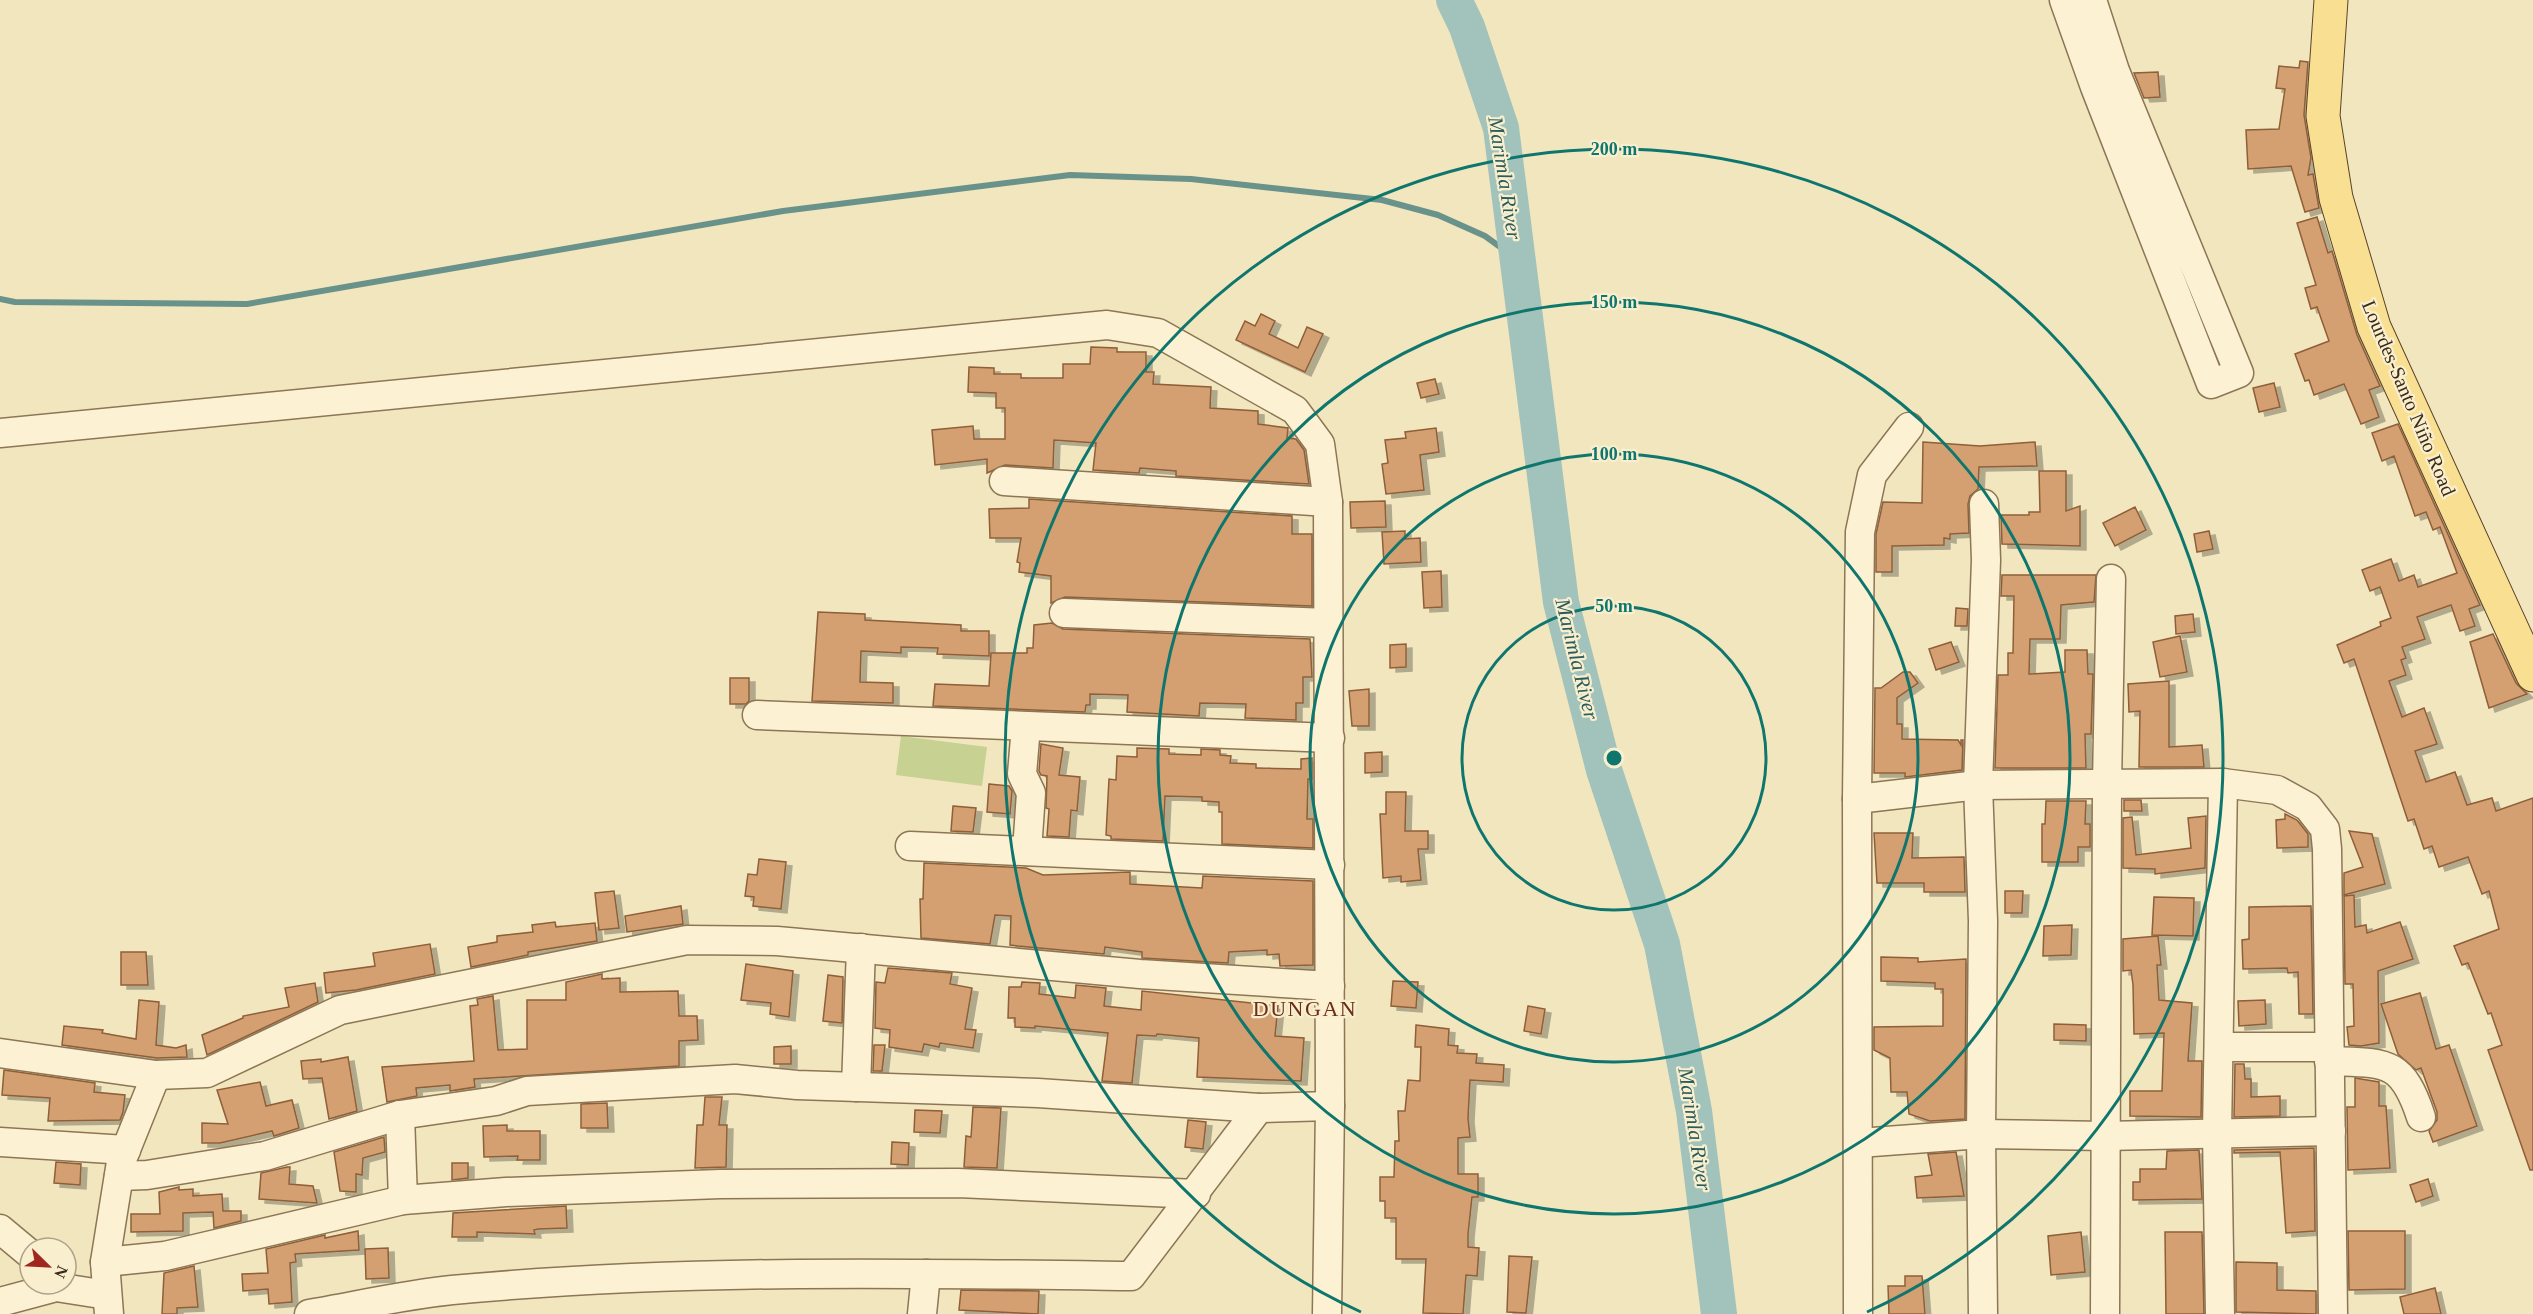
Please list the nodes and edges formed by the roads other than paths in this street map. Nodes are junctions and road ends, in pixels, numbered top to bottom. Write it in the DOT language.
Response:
graph roads {
  1 [pos="2064,0"];
  2 [pos="2092,0"];
  3 [pos="2331,0"];
  4 [pos="1909,428"];
  5 [pos="0,433"];
  6 [pos="1004,481"];
  7 [pos="1328,502"];
  8 [pos="1984,504"];
  9 [pos="2111,579"];
  10 [pos="1064,613"];
  11 [pos="1328,623"];
  12 [pos="2533,675"];
  13 [pos="757,715"];
  14 [pos="1026,726"];
  15 [pos="1330,738"];
  16 [pos="2223,783"];
  17 [pos="2107,784"];
  18 [pos="1978,785"];
  19 [pos="1857,799"];
  20 [pos="910,846"];
  21 [pos="1027,851"];
  22 [pos="1330,865"];
  23 [pos="861,948"];
  24 [pos="1330,986"];
  25 [pos="2219,1047"];
  26 [pos="0,1053"];
  27 [pos="2329,1054"];
  28 [pos="156,1075"];
  29 [pos="856,1087"];
  30 [pos="1330,1106"];
  31 [pos="1259,1108"];
  32 [pos="400,1115"];
  33 [pos="2421,1117"];
  34 [pos="2331,1131"];
  35 [pos="2217,1133"];
  36 [pos="1981,1134"];
  37 [pos="2105,1136"];
  38 [pos="0,1142"];
  39 [pos="1859,1143"];
  40 [pos="122,1163"];
  41 [pos="1196,1194"];
  42 [pos="403,1200"];
  43 [pos="0,1229"];
  44 [pos="18,1244"];
  45 [pos="105,1262"];
  46 [pos="926,1274"];
  47 [pos="78,1293"];
  48 [pos="19,1296"];
  49 [pos="0,1302"];
  50 [pos="108,1304"];
  51 [pos="309,1314"];
  52 [pos="922,1314"];
  53 [pos="1327,1314"];
  54 [pos="1858,1314"];
  55 [pos="1983,1314"];
  56 [pos="2105,1314"];
  57 [pos="2220,1314"];
  58 [pos="2333,1314"];
  1 -- 2 [label="street"];
  3 -- 12 [label="main road, Lourdes-Santo Niño Road"];
  4 -- 19 [label="street"];
  5 -- 7 [label="street"];
  6 -- 7 [label="street"];
  7 -- 11 [label="street"];
  8 -- 18 [label="street"];
  9 -- 17 [label="street"];
  10 -- 11 [label="street"];
  11 -- 15 [label="street"];
  13 -- 14 [label="street"];
  14 -- 15 [label="street"];
  14 -- 21 [label="street"];
  15 -- 22 [label="street"];
  16 -- 17 [label="street"];
  16 -- 25 [label="street"];
  16 -- 27 [label="street"];
  17 -- 18 [label="street"];
  17 -- 37 [label="street"];
  18 -- 19 [label="street"];
  18 -- 36 [label="street"];
  19 -- 39 [label="street"];
  20 -- 21 [label="street"];
  21 -- 22 [label="street"];
  22 -- 24 [label="street"];
  23 -- 24 [label="street"];
  23 -- 28 [label="street"];
  23 -- 29 [label="street"];
  24 -- 30 [label="street"];
  25 -- 27 [label="street"];
  25 -- 35 [label="street"];
  26 -- 28 [label="street"];
  27 -- 33 [label="street"];
  27 -- 34 [label="street"];
  28 -- 40 [label="street"];
  29 -- 31 [label="street"];
  29 -- 32 [label="street"];
  30 -- 31 [label="street"];
  30 -- 53 [label="street"];
  31 -- 41 [label="street"];
  32 -- 40 [label="street"];
  32 -- 42 [label="street"];
  34 -- 35 [label="street"];
  34 -- 58 [label="street"];
  35 -- 37 [label="street"];
  35 -- 57 [label="street"];
  36 -- 37 [label="street"];
  36 -- 39 [label="street"];
  36 -- 55 [label="street"];
  37 -- 56 [label="street"];
  38 -- 40 [label="street"];
  39 -- 54 [label="street"];
  40 -- 45 [label="street"];
  41 -- 42 [label="street"];
  41 -- 46 [label="street"];
  42 -- 45 [label="street"];
  43 -- 44 [label="street"];
  45 -- 50 [label="street"];
  46 -- 51 [label="street"];
  46 -- 52 [label="street"];
  47 -- 50 [label="street"];
  48 -- 49 [label="street"];
}
